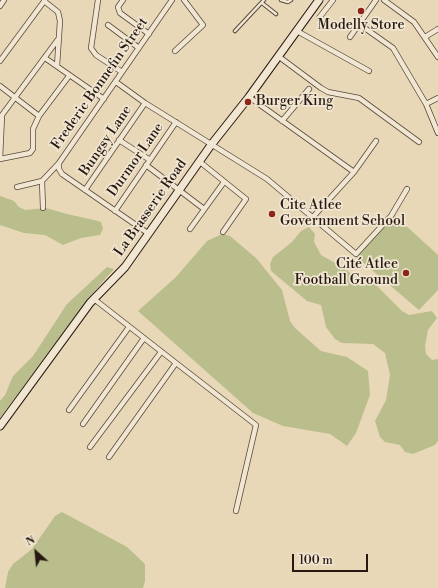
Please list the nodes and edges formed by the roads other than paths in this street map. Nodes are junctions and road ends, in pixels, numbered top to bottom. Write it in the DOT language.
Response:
graph roads {
  1 [pos="4,0"];
  2 [pos="45,0"];
  3 [pos="98,0"];
  4 [pos="123,0"];
  5 [pos="172,0"];
  6 [pos="184,0"];
  7 [pos="264,0"];
  8 [pos="281,0"];
  9 [pos="291,0"];
  10 [pos="333,0"];
  11 [pos="376,0"];
  12 [pos="384,0"];
  13 [pos="317,1"];
  14 [pos="262,3"];
  15 [pos="0,6"];
  16 [pos="276,14"];
  17 [pos="319,18"];
  18 [pos="359,24"];
  19 [pos="108,25"];
  20 [pos="438,29"];
  21 [pos="235,31"];
  22 [pos="297,31"];
  23 [pos="148,34"];
  24 [pos="350,36"];
  25 [pos="425,37"];
  26 [pos="59,38"];
  27 [pos="139,48"];
  28 [pos="175,51"];
  29 [pos="278,56"];
  30 [pos="438,57"];
  31 [pos="45,58"];
  32 [pos="0,61"];
  33 [pos="56,66"];
  34 [pos="369,71"];
  35 [pos="122,72"];
  36 [pos="69,76"];
  37 [pos="116,82"];
  38 [pos="0,86"];
  39 [pos="309,89"];
  40 [pos="14,97"];
  41 [pos="249,97"];
  42 [pos="438,98"];
  43 [pos="104,99"];
  44 [pos="145,103"];
  45 [pos="426,104"];
  46 [pos="39,116"];
  47 [pos="282,121"];
  48 [pos="176,122"];
  49 [pos="438,133"];
  50 [pos="119,140"];
  51 [pos="376,141"];
  52 [pos="419,142"];
  53 [pos="211,146"];
  54 [pos="0,159"];
  55 [pos="150,160"];
  56 [pos="200,162"];
  57 [pos="59,164"];
  58 [pos="146,165"];
  59 [pos="354,172"];
  60 [pos="42,181"];
  61 [pos="224,182"];
  62 [pos="17,187"];
  63 [pos="407,189"];
  64 [pos="85,190"];
  65 [pos="180,191"];
  66 [pos="43,208"];
  67 [pos="204,209"];
  68 [pos="115,211"];
  69 [pos="312,218"];
  70 [pos="190,229"];
  71 [pos="223,232"];
  72 [pos="148,234"];
  73 [pos="94,299"];
  74 [pos="129,327"];
  75 [pos="144,338"];
  76 [pos="161,352"];
  77 [pos="176,363"];
  78 [pos="69,410"];
  79 [pos="83,424"];
  80 [pos="0,426"];
  81 [pos="90,447"];
  82 [pos="109,457"];
  83 [pos="236,511"];
  1 -- 15 [label="street"];
  2 -- 26 [label="street"];
  2 -- 32 [label="street"];
  3 -- 35 [label="street"];
  4 -- 23 [label="street"];
  5 -- 23 [label="street, Frederic Bonnefin Street"];
  6 -- 28 [label="street"];
  7 -- 14 [label="lane"];
  8 -- 9 [label="lane"];
  10 -- 17 [label="street"];
  11 -- 18 [label="street"];
  12 -- 25 [label="street"];
  13 -- 22 [label="main road, La Brasserie Road"];
  14 -- 16 [label="lane"];
  14 -- 21 [label="lane"];
  18 -- 24 [label="street"];
  18 -- 45 [label="street"];
  19 -- 27 [label="street"];
  20 -- 25 [label="street"];
  22 -- 29 [label="main road, La Brasserie Road"];
  22 -- 34 [label="street"];
  23 -- 27 [label="street, Frederic Bonnefin Street"];
  25 -- 30 [label="street"];
  26 -- 31 [label="street"];
  26 -- 33 [label="street"];
  27 -- 35 [label="street, Frederic Bonnefin Street"];
  29 -- 41 [label="main road, La Brasserie Road"];
  29 -- 52 [label="street"];
  31 -- 33 [label="street"];
  31 -- 40 [label="street"];
  33 -- 36 [label="street"];
  35 -- 37 [label="street, Frederic Bonnefin Street"];
  36 -- 43 [label="street"];
  36 -- 46 [label="street"];
  37 -- 43 [label="street, Frederic Bonnefin Street"];
  37 -- 44 [label="street"];
  38 -- 40 [label="street"];
  39 -- 47 [label="street"];
  40 -- 46 [label="street"];
  40 -- 54 [label="street"];
  41 -- 47 [label="street"];
  41 -- 53 [label="main road, La Brasserie Road"];
  42 -- 45 [label="street"];
  43 -- 57 [label="street, Frederic Bonnefin Street"];
  44 -- 48 [label="street"];
  44 -- 50 [label="street, Bungsy Lane"];
  45 -- 49 [label="street"];
  46 -- 54 [label="street"];
  47 -- 59 [label="street"];
  48 -- 53 [label="street"];
  48 -- 55 [label="street, Durmor Lane"];
  50 -- 55 [label="street"];
  50 -- 64 [label="street, Bungsy Lane"];
  51 -- 59 [label="street"];
  53 -- 56 [label="main road, La Brasserie Road"];
  53 -- 69 [label="street"];
  55 -- 58 [label="street, Durmor Lane"];
  56 -- 61 [label="street"];
  56 -- 65 [label="main road, La Brasserie Road"];
  57 -- 60 [label="street"];
  57 -- 64 [label="street, Frederic Bonnefin Street"];
  58 -- 65 [label="street"];
  58 -- 68 [label="street, Durmor Lane"];
  59 -- 69 [label="street"];
  60 -- 62 [label="street"];
  60 -- 66 [label="street"];
  61 -- 67 [label="street"];
  61 -- 71 [label="street"];
  63 -- 69 [label="street"];
  64 -- 68 [label="street, Frederic Bonnefin Street"];
  65 -- 67 [label="street"];
  65 -- 72 [label="main road, La Brasserie Road"];
  67 -- 70 [label="street"];
  68 -- 72 [label="street, Frederic Bonnefin Street"];
  72 -- 73 [label="main road, La Brasserie Road"];
  73 -- 74 [label="street"];
  73 -- 80 [label="main road, La Brasserie Road"];
  74 -- 75 [label="street"];
  74 -- 78 [label="street"];
  75 -- 76 [label="street"];
  75 -- 79 [label="street"];
  76 -- 77 [label="street"];
  76 -- 81 [label="street"];
  77 -- 82 [label="street"];
  77 -- 83 [label="street"];
}
